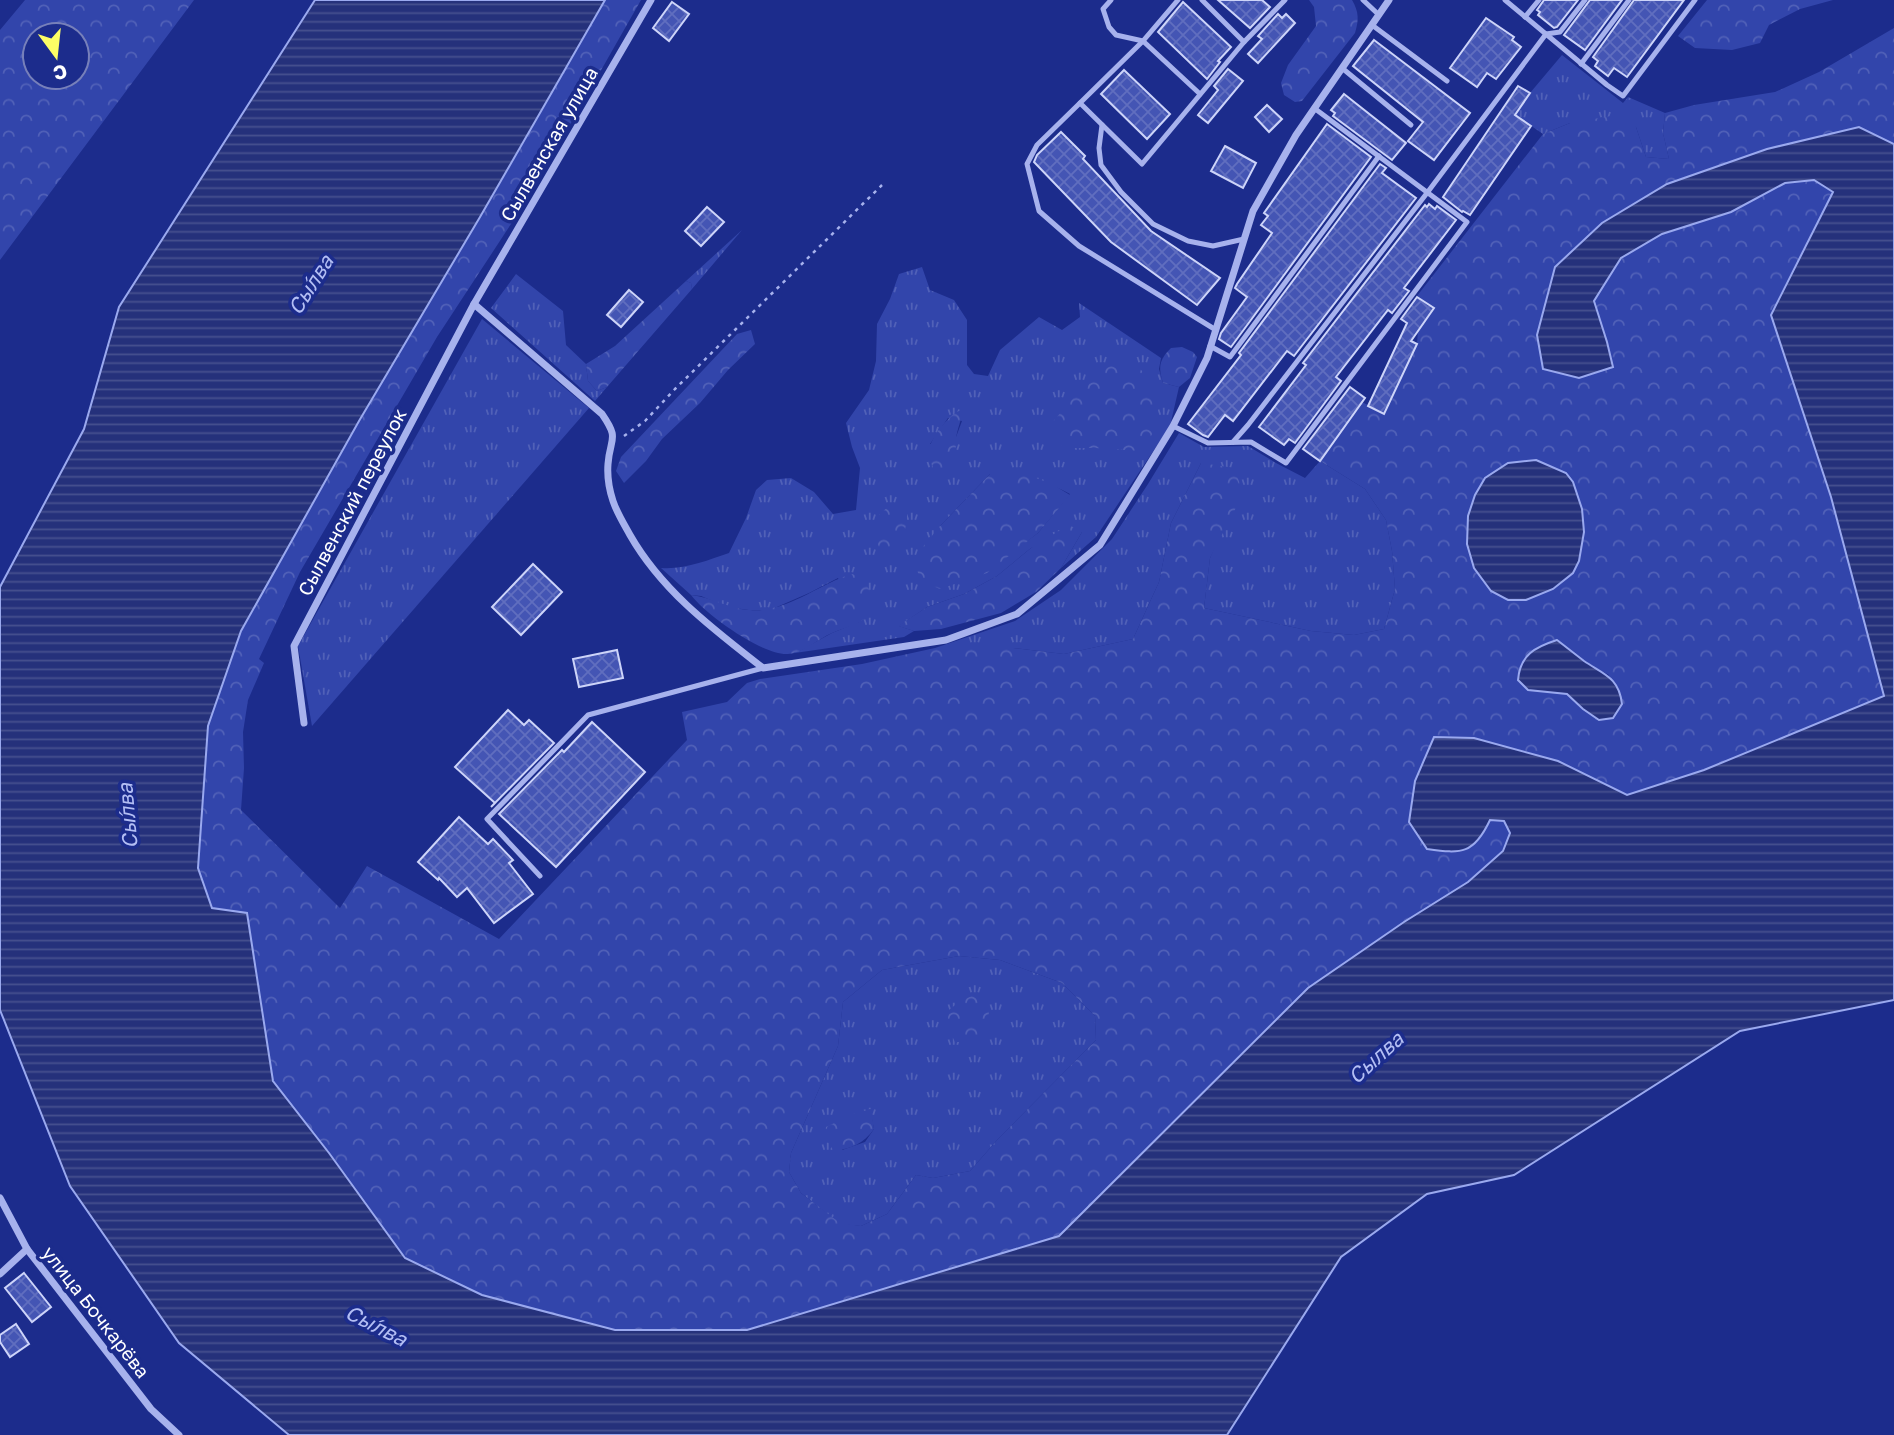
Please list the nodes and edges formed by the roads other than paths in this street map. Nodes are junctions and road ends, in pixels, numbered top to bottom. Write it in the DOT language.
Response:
graph roads {
  1 [pos="651,0"];
  2 [pos="1111,0"];
  3 [pos="1178,0"];
  4 [pos="1202,0"];
  5 [pos="1285,0"];
  6 [pos="1363,0"];
  7 [pos="1390,0"];
  8 [pos="1505,0"];
  9 [pos="1539,0"];
  10 [pos="1585,0"];
  11 [pos="1629,0"];
  12 [pos="1695,0"];
  13 [pos="1379,15"];
  14 [pos="1525,17"];
  15 [pos="1372,25"];
  16 [pos="1546,34"];
  17 [pos="1143,41"];
  18 [pos="1244,42"];
  19 [pos="1581,64"];
  20 [pos="1342,68"];
  21 [pos="1447,81"];
  22 [pos="1200,94"];
  23 [pos="1080,103"];
  24 [pos="1314,108"];
  25 [pos="1102,125"];
  26 [pos="1410,125"];
  27 [pos="1379,156"];
  28 [pos="1427,193"];
  29 [pos="1244,239"];
  30 [pos="474,304"];
  31 [pos="1216,330"];
  32 [pos="1210,346"];
  33 [pos="1173,426"];
  34 [pos="1233,442"];
  35 [pos="763,668"];
  36 [pos="304,723"];
  37 [pos="540,876"];
  38 [pos="0,1198"];
  39 [pos="27,1249"];
  40 [pos="0,1274"];
  41 [pos="179,1435"];
  1 -- 30 [label="street, Сылвенская улица"];
  2 -- 17 [label="lane"];
  3 -- 17 [label="lane"];
  4 -- 18 [label="lane"];
  5 -- 18 [label="lane"];
  6 -- 13 [label="lane"];
  7 -- 13 [label="street"];
  8 -- 14 [label="lane"];
  9 -- 14 [label="lane"];
  10 -- 16 [label="lane"];
  11 -- 19 [label="lane"];
  12 -- 19 [label="lane"];
  13 -- 15 [label="street"];
  14 -- 16 [label="lane"];
  15 -- 20 [label="street"];
  15 -- 21 [label="lane"];
  16 -- 19 [label="lane"];
  16 -- 28 [label="lane"];
  17 -- 22 [label="lane"];
  17 -- 23 [label="lane"];
  18 -- 22 [label="lane"];
  20 -- 24 [label="street"];
  20 -- 26 [label="lane"];
  22 -- 25 [label="lane"];
  23 -- 25 [label="lane"];
  23 -- 31 [label="lane"];
  24 -- 27 [label="lane"];
  24 -- 29 [label="street"];
  25 -- 29 [label="lane"];
  27 -- 28 [label="lane"];
  27 -- 32 [label="lane"];
  28 -- 34 [label="lane"];
  28 -- 34 [label="lane"];
  29 -- 31 [label="street"];
  30 -- 35 [label="street"];
  30 -- 36 [label="street, Сылвенский переулок"];
  31 -- 32 [label="street"];
  32 -- 33 [label="street"];
  33 -- 34 [label="lane"];
  33 -- 35 [label="street"];
  35 -- 37 [label="lane"];
  38 -- 39 [label="street, улица Бочкарёва"];
  39 -- 40 [label="street"];
  39 -- 41 [label="street, улица Бочкарёва"];
}
